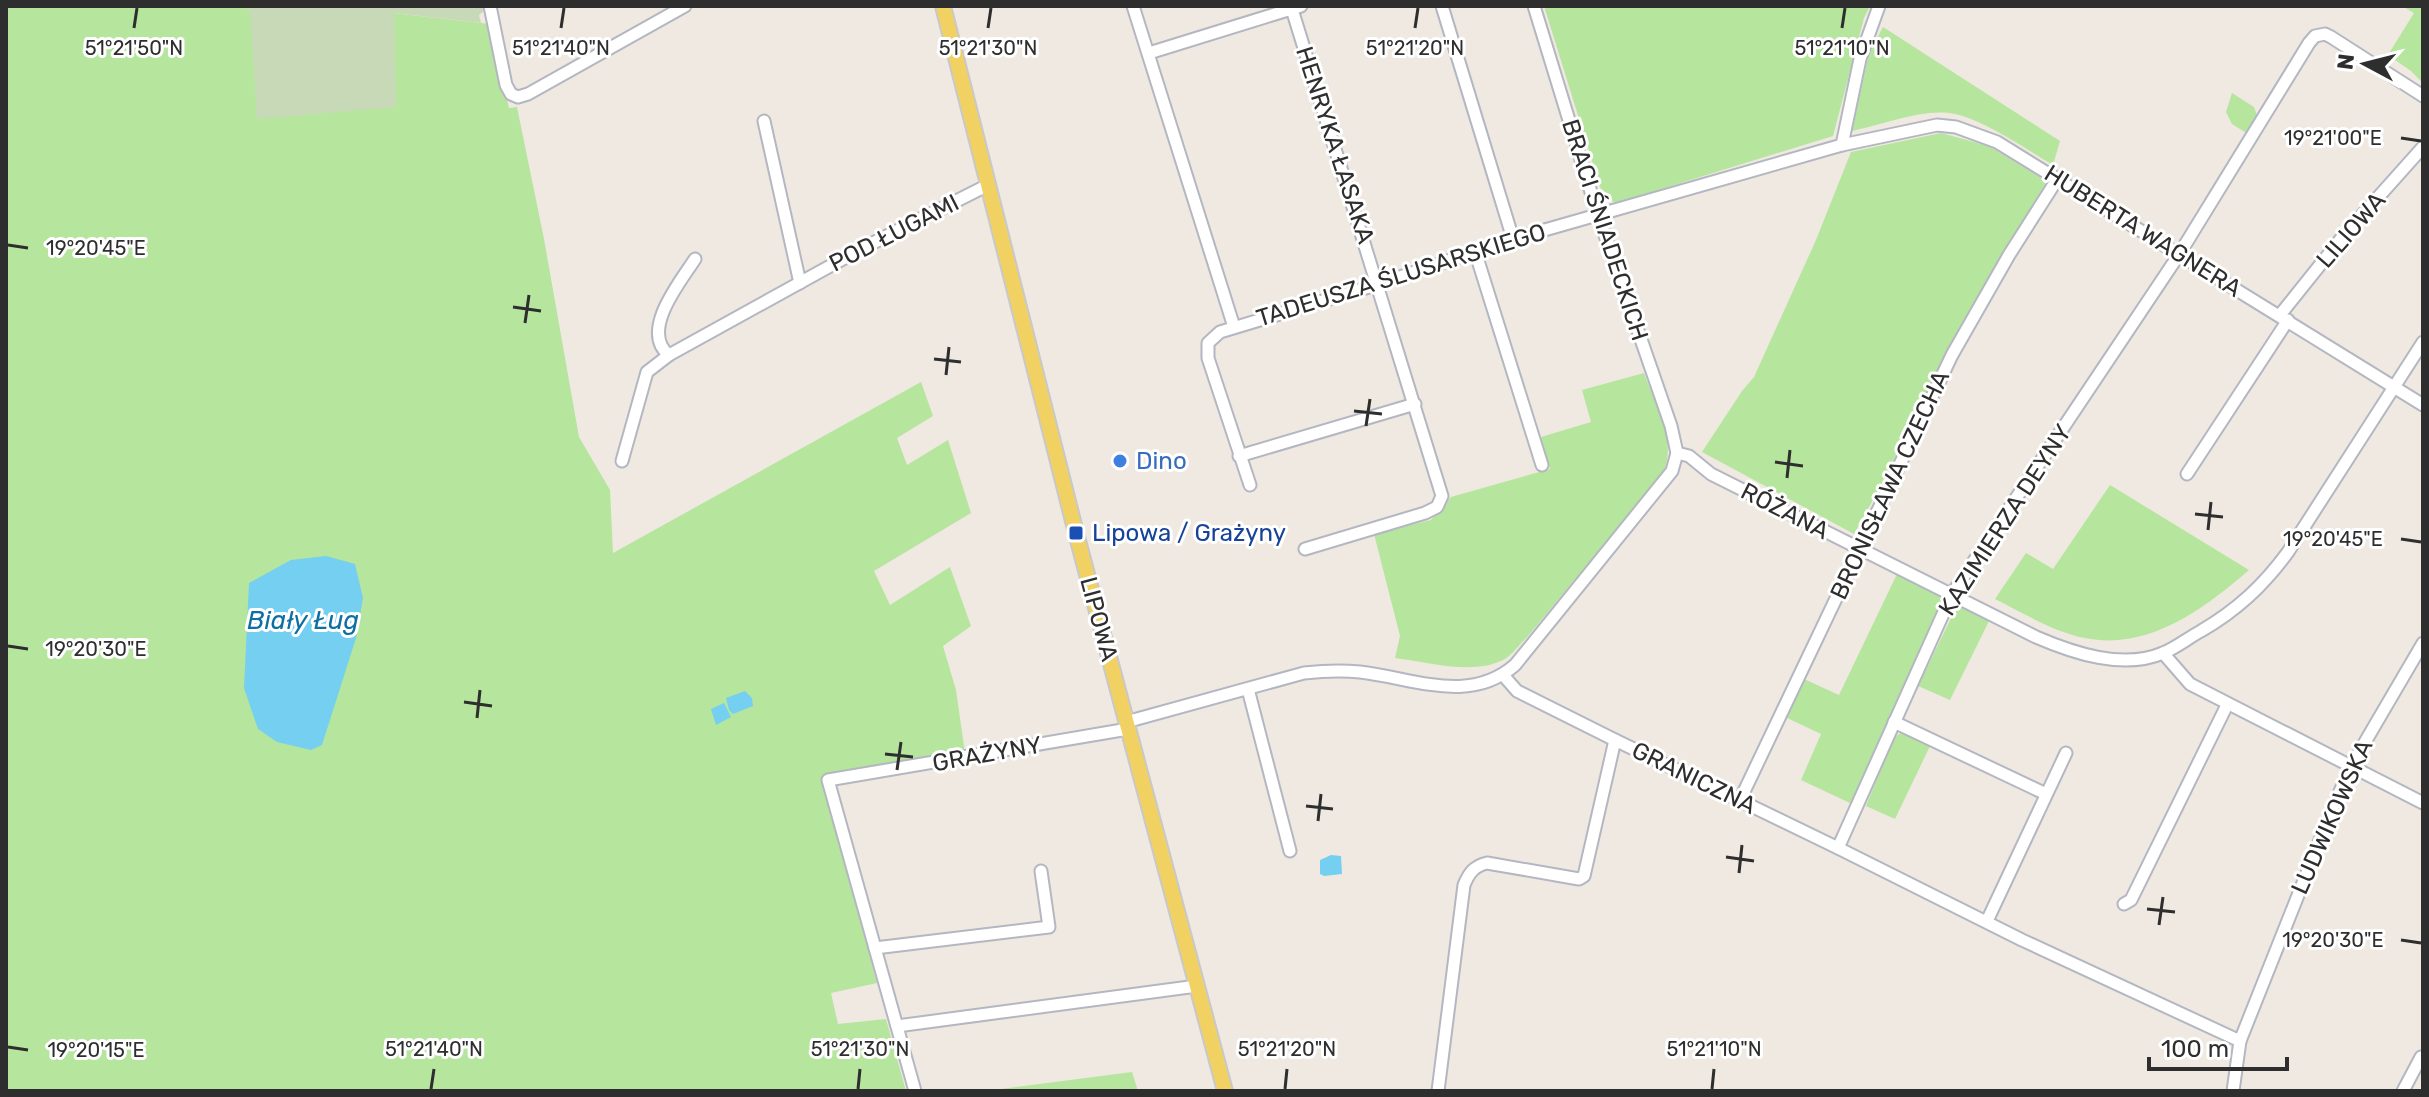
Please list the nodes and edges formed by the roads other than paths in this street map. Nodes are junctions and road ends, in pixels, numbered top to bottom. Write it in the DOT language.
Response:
graph roads {
  1 [pos="490,6"];
  2 [pos="685,6"];
  3 [pos="943,6"];
  4 [pos="1133,6"];
  5 [pos="1442,6"];
  6 [pos="1534,6"];
  7 [pos="1879,6"];
  8 [pos="1294,7"];
  9 [pos="1149,53"];
  10 [pos="2423,96"];
  11 [pos="764,121"];
  12 [pos="1842,145"];
  13 [pos="2423,147"];
  14 [pos="2058,178"];
  15 [pos="988,185"];
  16 [pos="1598,215"];
  17 [pos="1513,239"];
  18 [pos="1475,251"];
  19 [pos="2180,253"];
  20 [pos="695,259"];
  21 [pos="800,283"];
  22 [pos="1379,284"];
  23 [pos="2284,317"];
  24 [pos="1234,327"];
  25 [pos="2423,342"];
  26 [pos="669,355"];
  27 [pos="2393,388"];
  28 [pos="1415,404"];
  29 [pos="2423,405"];
  30 [pos="1677,453"];
  31 [pos="1239,456"];
  32 [pos="622,461"];
  33 [pos="1542,465"];
  34 [pos="2187,474"];
  35 [pos="1250,485"];
  36 [pos="1305,549"];
  37 [pos="1860,549"];
  38 [pos="1952,594"];
  39 [pos="2423,643"];
  40 [pos="2163,653"];
  41 [pos="1503,675"];
  42 [pos="1248,689"];
  43 [pos="2227,705"];
  44 [pos="1894,722"];
  45 [pos="1127,725"];
  46 [pos="1615,740"];
  47 [pos="2066,753"];
  48 [pos="2351,766"];
  49 [pos="2046,794"];
  50 [pos="1740,800"];
  51 [pos="2423,803"];
  52 [pos="1838,848"];
  53 [pos="1290,851"];
  54 [pos="1041,871"];
  55 [pos="2124,904"];
  56 [pos="1987,921"];
  57 [pos="875,948"];
  58 [pos="1197,986"];
  59 [pos="897,1026"];
  60 [pos="2240,1041"];
  61 [pos="2422,1056"];
  62 [pos="915,1091"];
  63 [pos="1225,1091"];
  64 [pos="1438,1091"];
  65 [pos="2233,1091"];
  66 [pos="2403,1091"];
  1 -- 2 [label="street"];
  3 -- 15 [label="main road, LIPOWA"];
  4 -- 9 [label="street"];
  5 -- 17 [label="street"];
  6 -- 16 [label="street, BRACI ŚNIADECKICH"];
  7 -- 12 [label="street"];
  8 -- 9 [label="street"];
  8 -- 22 [label="street, HENRYKA ŁASAKA"];
  9 -- 24 [label="street"];
  10 -- 19 [label="street"];
  11 -- 21 [label="street, POD ŁUGAMI"];
  12 -- 14 [label="street, HUBERTA WAGNERA"];
  12 -- 16 [label="street, HUBERTA WAGNERA"];
  13 -- 23 [label="street, LILIOWA"];
  14 -- 19 [label="street, HUBERTA WAGNERA"];
  14 -- 37 [label="street, BRONISŁAWA CZECHA"];
  15 -- 21 [label="street, POD ŁUGAMI"];
  15 -- 45 [label="main road, LIPOWA"];
  16 -- 17 [label="street, TADEUSZA ŚLUSARSKIEGO"];
  16 -- 30 [label="street, BRACI ŚNIADECKICH"];
  17 -- 18 [label="street, TADEUSZA ŚLUSARSKIEGO"];
  18 -- 22 [label="street, TADEUSZA ŚLUSARSKIEGO"];
  18 -- 33 [label="street"];
  19 -- 23 [label="street, HUBERTA WAGNERA"];
  19 -- 38 [label="street, KAZIMIERZA DEYNY"];
  20 -- 26 [label="street"];
  21 -- 26 [label="street, POD ŁUGAMI"];
  22 -- 24 [label="street, TADEUSZA ŚLUSARSKIEGO"];
  22 -- 28 [label="street, HENRYKA ŁASAKA"];
  23 -- 27 [label="street, HUBERTA WAGNERA"];
  23 -- 34 [label="street, LILIOWA"];
  24 -- 31 [label="street, TADEUSZA ŚLUSARSKIEGO"];
  25 -- 27 [label="street, RÓŻANA"];
  26 -- 32 [label="street, POD ŁUGAMI"];
  27 -- 29 [label="street, HUBERTA WAGNERA"];
  27 -- 40 [label="street, RÓŻANA"];
  28 -- 31 [label="street"];
  28 -- 36 [label="street, HENRYKA ŁASAKA"];
  30 -- 37 [label="street, RÓŻANA"];
  30 -- 41 [label="street"];
  31 -- 35 [label="street"];
  37 -- 38 [label="street, RÓŻANA"];
  37 -- 50 [label="street, BRONISŁAWA CZECHA"];
  38 -- 40 [label="street, RÓŻANA"];
  38 -- 44 [label="street, KAZIMIERZA DEYNY"];
  39 -- 48 [label="street, LUDWIKOWSKA"];
  40 -- 43 [label="street"];
  41 -- 42 [label="street"];
  41 -- 46 [label="street, GRANICZNA"];
  42 -- 45 [label="street"];
  42 -- 53 [label="street"];
  43 -- 48 [label="street"];
  43 -- 55 [label="street"];
  44 -- 49 [label="street"];
  44 -- 52 [label="street, KAZIMIERZA DEYNY"];
  45 -- 57 [label="street, GRAŻYNY"];
  45 -- 58 [label="main road, LIPOWA"];
  46 -- 50 [label="street, GRANICZNA"];
  46 -- 64 [label="street"];
  47 -- 49 [label="street"];
  48 -- 51 [label="street"];
  48 -- 60 [label="street, LUDWIKOWSKA"];
  49 -- 56 [label="street"];
  50 -- 52 [label="street, GRANICZNA"];
  52 -- 56 [label="street, GRANICZNA"];
  54 -- 57 [label="street"];
  56 -- 60 [label="street, GRANICZNA"];
  57 -- 59 [label="street, GRAŻYNY"];
  58 -- 59 [label="street"];
  58 -- 63 [label="main road, LIPOWA"];
  59 -- 62 [label="street, GRAŻYNY"];
  60 -- 65 [label="street, LUDWIKOWSKA"];
  61 -- 66 [label="street"];
}
